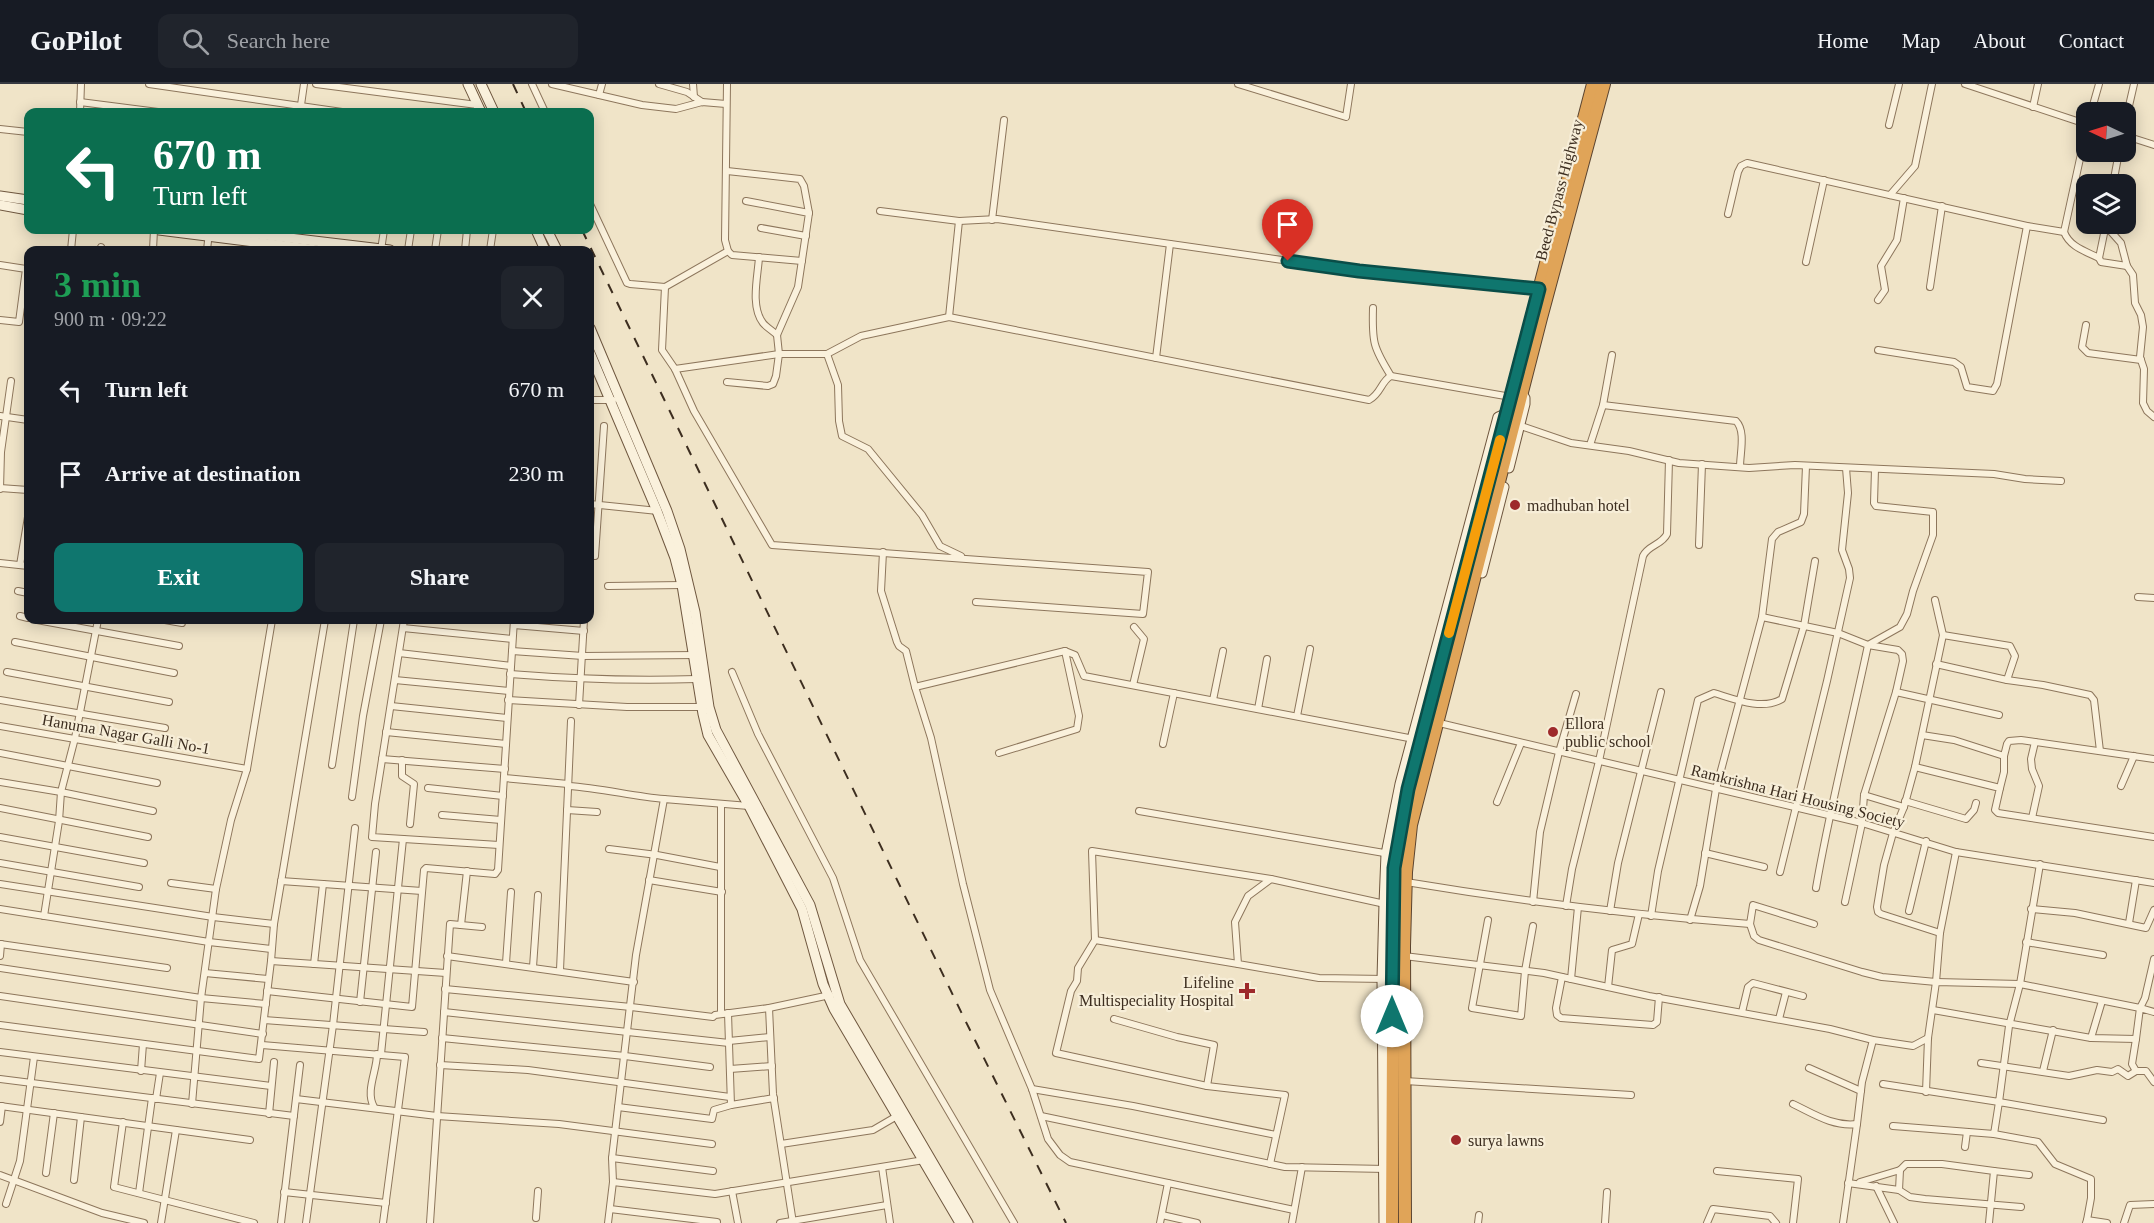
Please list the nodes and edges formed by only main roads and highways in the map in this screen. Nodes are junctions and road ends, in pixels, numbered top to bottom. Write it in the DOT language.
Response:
graph roads {
  1 [pos="1593,84"];
  2 [pos="1605,84"];
  3 [pos="1516,395"];
  4 [pos="1435,722"];
  5 [pos="1392,1223"];
  6 [pos="1405,1223"];
  1 -- 3 [label="highway, Beed Bypass Highway"];
  2 -- 3 [label="highway, Beed Bypass Highway"];
  3 -- 4 [label="highway, Beed Bypass Highway"];
  4 -- 5 [label="highway, Beed Bypass Highway"];
  4 -- 6 [label="highway, Beed Bypass Highway"];
}
